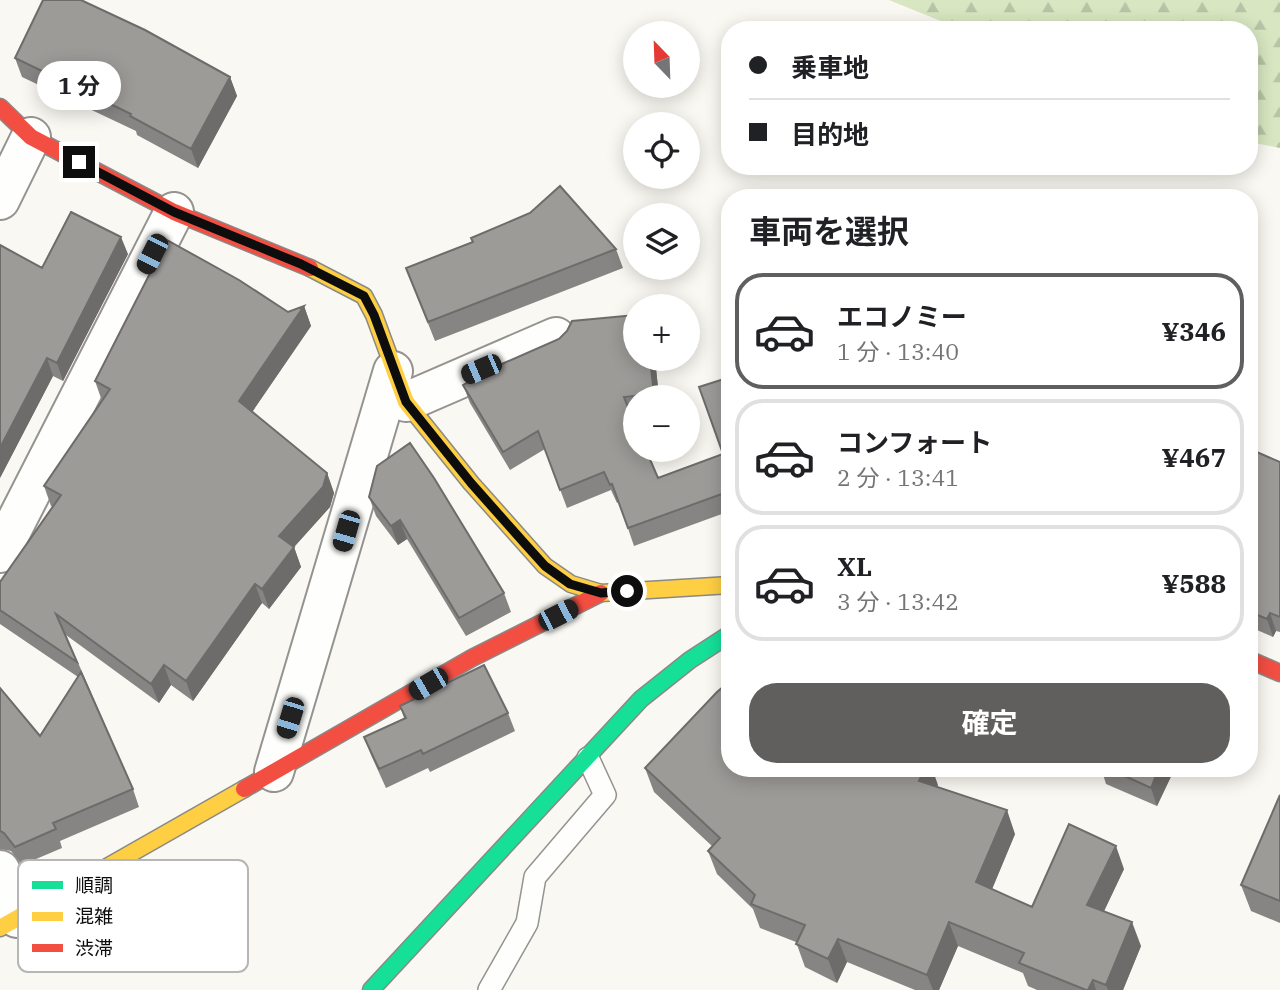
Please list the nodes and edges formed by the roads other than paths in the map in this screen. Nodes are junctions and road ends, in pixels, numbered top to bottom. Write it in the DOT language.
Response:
graph roads {
  1 [pos="0,107"];
  2 [pos="31,137"];
  3 [pos="0,200"];
  4 [pos="174,212"];
  5 [pos="556,337"];
  6 [pos="400,387"];
  7 [pos="0,552"];
  8 [pos="721,586"];
  9 [pos="601,593"];
  10 [pos="721,640"];
  11 [pos="1258,663"];
  12 [pos="1280,673"];
  13 [pos="588,758"];
  14 [pos="274,772"];
  15 [pos="119,860"];
  16 [pos="0,870"];
  17 [pos="8,923"];
  18 [pos="371,990"];
  19 [pos="489,990"];
  1 -- 2 [label="street"];
  2 -- 3 [label="street"];
  2 -- 4 [label="street"];
  4 -- 6 [label="street"];
  4 -- 7 [label="street"];
  5 -- 6 [label="street"];
  6 -- 9 [label="street"];
  6 -- 14 [label="street"];
  8 -- 9 [label="street"];
  9 -- 14 [label="street"];
  10 -- 13 [label="street"];
  11 -- 12 [label="street"];
  13 -- 18 [label="street"];
  13 -- 19 [label="lane"];
  14 -- 15 [label="street"];
  16 -- 17 [label="street"];
}
